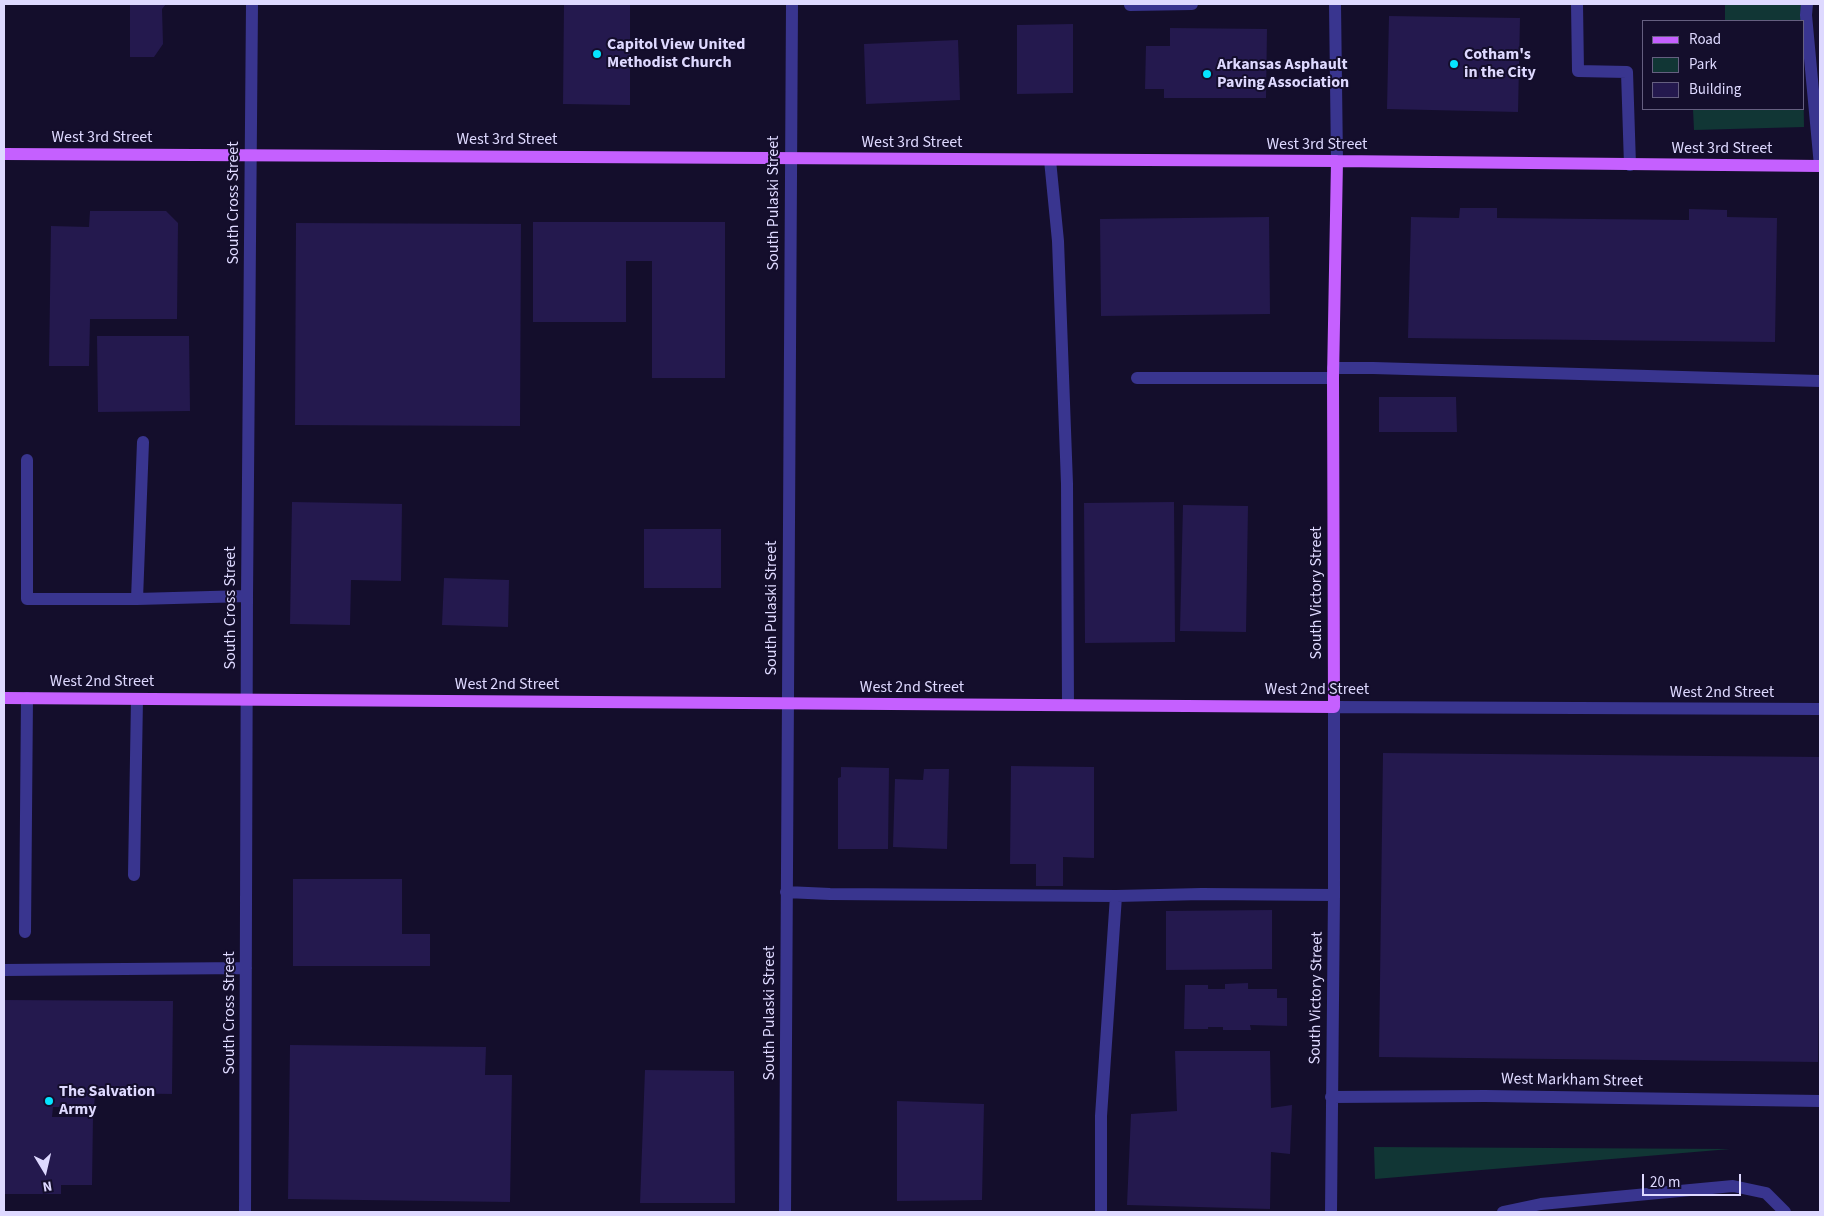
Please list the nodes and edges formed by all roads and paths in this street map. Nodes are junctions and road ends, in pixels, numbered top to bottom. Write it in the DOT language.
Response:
graph roads {
  1 [pos="252,4"];
  2 [pos="792,4"];
  3 [pos="1130,4"];
  4 [pos="1192,4"];
  5 [pos="1335,4"];
  6 [pos="1578,4"];
  7 [pos="1807,4"];
  8 [pos="4,154"];
  9 [pos="251,155"];
  10 [pos="791,159"];
  11 [pos="1050,160"];
  12 [pos="1337,161"];
  13 [pos="1630,165"];
  14 [pos="1820,166"];
  15 [pos="1333,373"];
  16 [pos="1137,378"];
  17 [pos="1820,382"];
  18 [pos="143,442"];
  19 [pos="27,460"];
  20 [pos="247,596"];
  21 [pos="137,599"];
  22 [pos="4,698"];
  23 [pos="27,698"];
  24 [pos="137,699"];
  25 [pos="247,699"];
  26 [pos="788,703"];
  27 [pos="1068,705"];
  28 [pos="1334,707"];
  29 [pos="1820,710"];
  30 [pos="134,875"];
  31 [pos="786,892"];
  32 [pos="1334,895"];
  33 [pos="1116,896"];
  34 [pos="25,932"];
  35 [pos="246,968"];
  36 [pos="4,970"];
  37 [pos="1332,1097"];
  38 [pos="1817,1101"];
  39 [pos="245,1212"];
  40 [pos="785,1212"];
  41 [pos="1101,1212"];
  42 [pos="1331,1212"];
  43 [pos="1502,1212"];
  44 [pos="1785,1212"];
  1 -- 9 [label="street, South Cross Street"];
  2 -- 10 [label="street, South Pulaski Street"];
  3 -- 4 [label="street"];
  5 -- 12 [label="street, South Victory Street"];
  6 -- 13 [label="street"];
  7 -- 14 [label="street"];
  8 -- 9 [label="main road, West 3rd Street"];
  9 -- 10 [label="main road, West 3rd Street"];
  9 -- 20 [label="street, South Cross Street"];
  10 -- 11 [label="main road, West 3rd Street"];
  10 -- 26 [label="street, South Pulaski Street"];
  11 -- 12 [label="main road, West 3rd Street"];
  11 -- 27 [label="street"];
  12 -- 13 [label="main road, West 3rd Street"];
  12 -- 15 [label="main road, South Victory Street"];
  13 -- 14 [label="main road, West 3rd Street"];
  15 -- 16 [label="street"];
  15 -- 17 [label="street"];
  15 -- 28 [label="main road, South Victory Street"];
  18 -- 21 [label="street"];
  19 -- 21 [label="street"];
  20 -- 21 [label="street"];
  20 -- 25 [label="street, South Cross Street"];
  22 -- 23 [label="main road, West 2nd Street"];
  23 -- 24 [label="main road, West 2nd Street"];
  23 -- 34 [label="street"];
  24 -- 25 [label="main road, West 2nd Street"];
  24 -- 30 [label="street"];
  25 -- 26 [label="main road, West 2nd Street"];
  25 -- 35 [label="street, South Cross Street"];
  26 -- 27 [label="main road, West 2nd Street"];
  26 -- 31 [label="street, South Pulaski Street"];
  27 -- 28 [label="main road, West 2nd Street"];
  28 -- 29 [label="street, West 2nd Street"];
  28 -- 32 [label="street, South Victory Street"];
  31 -- 33 [label="street"];
  31 -- 40 [label="street, South Pulaski Street"];
  32 -- 33 [label="street"];
  32 -- 37 [label="street, South Victory Street"];
  33 -- 41 [label="street"];
  35 -- 36 [label="street"];
  35 -- 39 [label="street, South Cross Street"];
  37 -- 38 [label="street, West Markham Street"];
  37 -- 42 [label="street, South Victory Street"];
  43 -- 44 [label="street"];
}
